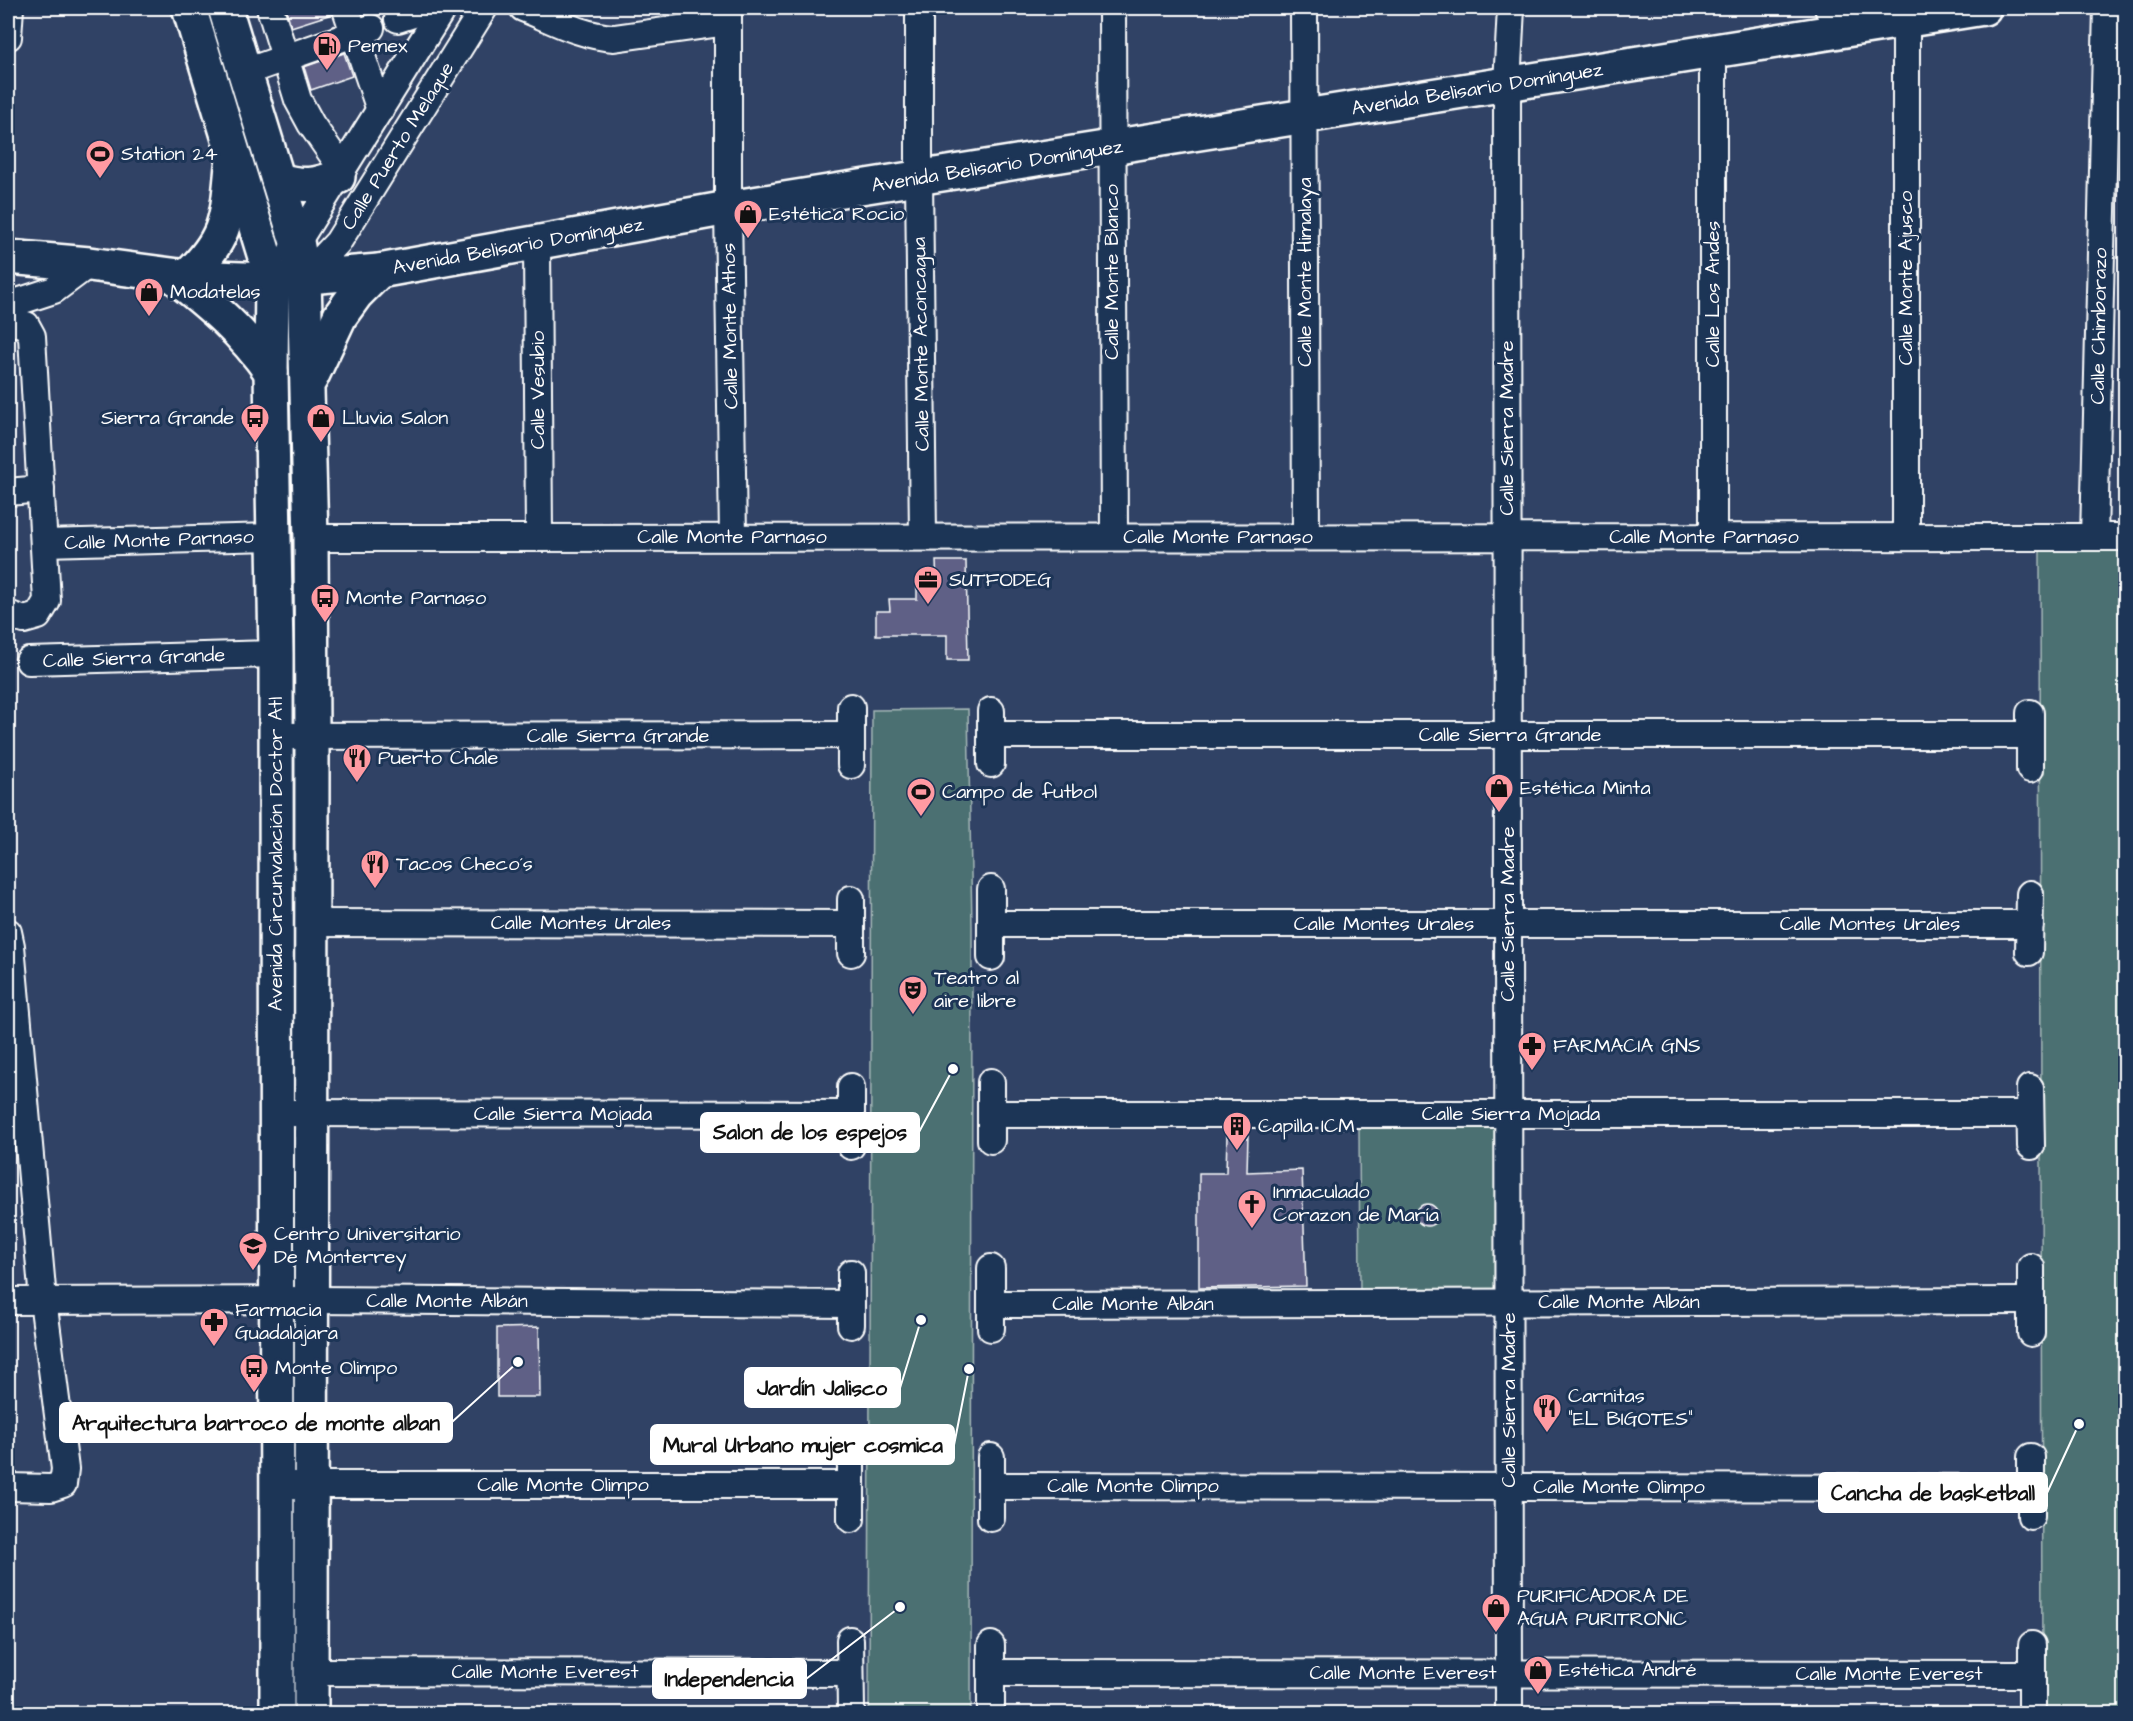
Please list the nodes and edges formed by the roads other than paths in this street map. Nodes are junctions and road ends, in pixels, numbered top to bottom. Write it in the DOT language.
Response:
graph roads {
  1 [pos="10,8"];
  2 [pos="192,8"];
  3 [pos="225,8"];
  4 [pos="270,8"];
  5 [pos="432,8"];
  6 [pos="443,8"];
  7 [pos="484,8"];
  8 [pos="523,8"];
  9 [pos="919,8"];
  10 [pos="1112,8"];
  11 [pos="1304,8"];
  12 [pos="1511,8"];
  13 [pos="1984,8"];
  14 [pos="2107,8"];
  15 [pos="346,9"];
  16 [pos="728,15"];
  17 [pos="1833,19"];
  18 [pos="398,20"];
  19 [pos="1906,20"];
  20 [pos="363,31"];
  21 [pos="8,37"];
  22 [pos="1713,51"];
  23 [pos="285,58"];
  24 [pos="245,72"];
  25 [pos="1507,84"];
  26 [pos="380,110"];
  27 [pos="1304,116"];
  28 [pos="1112,147"];
  29 [pos="233,153"];
  30 [pos="340,173"];
  31 [pos="919,178"];
  32 [pos="278,180"];
  33 [pos="728,208"];
  34 [pos="297,242"];
  35 [pos="537,244"];
  36 [pos="8,257"];
  37 [pos="89,264"];
  38 [pos="379,271"];
  39 [pos="180,276"];
  40 [pos="304,278"];
  41 [pos="272,280"];
  42 [pos="8,304"];
  43 [pos="8,321"];
  44 [pos="271,372"];
  45 [pos="308,385"];
  46 [pos="41,489"];
  47 [pos="8,492"];
  48 [pos="1713,536"];
  49 [pos="274,537"];
  50 [pos="538,537"];
  51 [pos="733,537"];
  52 [pos="923,537"];
  53 [pos="1114,537"];
  54 [pos="1306,537"];
  55 [pos="1508,537"];
  56 [pos="1906,537"];
  57 [pos="2094,537"];
  58 [pos="2126,537"];
  59 [pos="311,538"];
  60 [pos="44,543"];
  61 [pos="8,614"];
  62 [pos="276,654"];
  63 [pos="29,661"];
  64 [pos="851,708"];
  65 [pos="851,735"];
  66 [pos="1508,735"];
  67 [pos="276,736"];
  68 [pos="312,736"];
  69 [pos="991,764"];
  70 [pos="851,765"];
  71 [pos="2030,769"];
  72 [pos="991,889"];
  73 [pos="2030,894"];
  74 [pos="312,923"];
  75 [pos="991,924"];
  76 [pos="1508,924"];
  77 [pos="2030,924"];
  78 [pos="8,932"];
  79 [pos="2029,952"];
  80 [pos="851,953"];
  81 [pos="991,957"];
  82 [pos="991,1082"];
  83 [pos="851,1087"];
  84 [pos="2030,1088"];
  85 [pos="276,1113"];
  86 [pos="312,1114"];
  87 [pos="851,1114"];
  88 [pos="991,1114"];
  89 [pos="1508,1114"];
  90 [pos="2030,1114"];
  91 [pos="991,1140"];
  92 [pos="851,1146"];
  93 [pos="2031,1146"];
  94 [pos="991,1268"];
  95 [pos="2031,1268"];
  96 [pos="851,1273"];
  97 [pos="8,1300"];
  98 [pos="43,1300"];
  99 [pos="276,1300"];
  100 [pos="312,1300"];
  101 [pos="2031,1301"];
  102 [pos="1508,1302"];
  103 [pos="2031,1333"];
  104 [pos="851,1453"];
  105 [pos="991,1457"];
  106 [pos="2031,1457"];
  107 [pos="311,1484"];
  108 [pos="276,1485"];
  109 [pos="850,1485"];
  110 [pos="991,1486"];
  111 [pos="8,1487"];
  112 [pos="1509,1487"];
  113 [pos="2031,1488"];
  114 [pos="2031,1516"];
  115 [pos="991,1518"];
  116 [pos="850,1520"];
  117 [pos="850,1640"];
  118 [pos="991,1645"];
  119 [pos="2032,1645"];
  120 [pos="311,1672"];
  121 [pos="850,1673"];
  122 [pos="991,1673"];
  123 [pos="1509,1673"];
  124 [pos="2032,1674"];
  125 [pos="2032,1705"];
  126 [pos="991,1707"];
  127 [pos="850,1709"];
  128 [pos="277,1713"];
  129 [pos="311,1713"];
  130 [pos="1509,1713"];
  1 -- 21 [label="street"];
  2 -- 29 [label="main road, Avenida Circunvalación Doctor Atl"];
  3 -- 24 [label="main road, Avenida Circunvalación Doctor Atl"];
  4 -- 23 [label="street"];
  5 -- 18 [label="street"];
  6 -- 26 [label="street, Calle Puerto Melaque"];
  7 -- 40 [label="street, Calle Puerto Melaque"];
  8 -- 16 [label="street"];
  9 -- 31 [label="street, Calle Monte Aconcagua"];
  10 -- 28 [label="street, Calle Monte Blanco"];
  11 -- 27 [label="street, Calle Monte Himalaya"];
  12 -- 25 [label="street, Calle Sierra Madre"];
  13 -- 19 [label="main road, Avenida Belisario Domínguez"];
  14 -- 57 [label="street, Calle Chimborazo"];
  15 -- 20 [label="street"];
  16 -- 33 [label="street, Calle Monte Athos"];
  17 -- 19 [label="main road, Avenida Belisario Domínguez"];
  17 -- 22 [label="main road, Avenida Belisario Domínguez"];
  19 -- 56 [label="street, Calle Monte Ajusco"];
  20 -- 23 [label="street"];
  20 -- 26 [label="street"];
  22 -- 25 [label="main road, Avenida Belisario Domínguez"];
  22 -- 48 [label="street, Calle Los Andes"];
  23 -- 24 [label="street"];
  23 -- 30 [label="street"];
  24 -- 32 [label="main road, Avenida Circunvalación Doctor Atl"];
  25 -- 27 [label="main road, Avenida Belisario Domínguez"];
  25 -- 55 [label="street, Calle Sierra Madre"];
  26 -- 30 [label="street, Calle Puerto Melaque"];
  27 -- 28 [label="main road, Avenida Belisario Domínguez"];
  27 -- 54 [label="street, Calle Monte Himalaya"];
  28 -- 31 [label="main road, Avenida Belisario Domínguez"];
  28 -- 53 [label="street, Calle Monte Blanco"];
  29 -- 39 [label="main road"];
  29 -- 41 [label="main road, Avenida Circunvalación Doctor Atl"];
  30 -- 32 [label="main road"];
  30 -- 34 [label="street, Calle Puerto Melaque"];
  31 -- 33 [label="main road, Avenida Belisario Domínguez"];
  31 -- 52 [label="street, Calle Monte Aconcagua"];
  32 -- 34 [label="main road, Avenida Circunvalación Doctor Atl"];
  33 -- 35 [label="main road, Avenida Belisario Domínguez"];
  33 -- 51 [label="street, Calle Monte Athos"];
  34 -- 40 [label="main road, Avenida Circunvalación Doctor Atl"];
  34 -- 41 [label="street, Calle Puerto Melaque"];
  35 -- 38 [label="main road, Avenida Belisario Domínguez"];
  35 -- 50 [label="street, Calle Vesubio"];
  36 -- 37 [label="main road, Avenida Belisario Domínguez"];
  37 -- 39 [label="main road, Avenida Belisario Domínguez"];
  37 -- 42 [label="street"];
  38 -- 40 [label="main road, Avenida Belisario Domínguez"];
  38 -- 45 [label="main road"];
  39 -- 41 [label="main road, Avenida Belisario Domínguez"];
  39 -- 44 [label="main road"];
  40 -- 41 [label="main road, Avenida Belisario Domínguez"];
  40 -- 45 [label="main road, Avenida Circunvalación Doctor Atl"];
  41 -- 44 [label="main road, Avenida Circunvalación Doctor Atl"];
  43 -- 46 [label="street"];
  44 -- 49 [label="main road, Avenida Circunvalación Doctor Atl"];
  45 -- 59 [label="main road, Avenida Circunvalación Doctor Atl"];
  46 -- 47 [label="street"];
  46 -- 60 [label="street"];
  48 -- 55 [label="street, Calle Monte Parnaso"];
  48 -- 56 [label="street, Calle Monte Parnaso"];
  49 -- 60 [label="street, Calle Monte Parnaso"];
  49 -- 62 [label="main road, Avenida Circunvalación Doctor Atl"];
  50 -- 51 [label="street, Calle Monte Parnaso"];
  50 -- 59 [label="street, Calle Monte Parnaso"];
  51 -- 52 [label="street, Calle Monte Parnaso"];
  52 -- 53 [label="street, Calle Monte Parnaso"];
  53 -- 54 [label="street, Calle Monte Parnaso"];
  54 -- 55 [label="street, Calle Monte Parnaso"];
  55 -- 66 [label="street, Calle Sierra Madre"];
  56 -- 57 [label="street, Calle Monte Parnaso"];
  57 -- 58 [label="street, Calle Monte Parnaso"];
  59 -- 68 [label="main road, Avenida Circunvalación Doctor Atl"];
  60 -- 61 [label="street"];
  62 -- 63 [label="street, Calle Sierra Grande"];
  62 -- 67 [label="main road, Avenida Circunvalación Doctor Atl"];
  64 -- 65 [label="street"];
  65 -- 68 [label="street, Calle Sierra Grande"];
  65 -- 70 [label="street"];
  66 -- 69 [label="street, Calle Sierra Grande"];
  66 -- 71 [label="street, Calle Sierra Grande"];
  66 -- 76 [label="street, Calle Sierra Madre"];
  67 -- 68 [label="street, Calle Sierra Grande"];
  67 -- 85 [label="main road, Avenida Circunvalación Doctor Atl"];
  68 -- 74 [label="main road, Avenida Circunvalación Doctor Atl"];
  72 -- 75 [label="street"];
  73 -- 77 [label="street"];
  74 -- 80 [label="street, Calle Montes Urales"];
  74 -- 86 [label="main road, Avenida Circunvalación Doctor Atl"];
  75 -- 76 [label="street, Calle Montes Urales"];
  75 -- 81 [label="street"];
  76 -- 77 [label="street, Calle Montes Urales"];
  76 -- 89 [label="street, Calle Sierra Madre"];
  77 -- 79 [label="street"];
  78 -- 98 [label="street"];
  82 -- 88 [label="street"];
  83 -- 87 [label="street"];
  84 -- 90 [label="street"];
  85 -- 86 [label="street, Calle Sierra Mojada"];
  85 -- 99 [label="main road, Avenida Circunvalación Doctor Atl"];
  86 -- 87 [label="street, Calle Sierra Mojada"];
  86 -- 100 [label="main road, Avenida Circunvalación Doctor Atl"];
  87 -- 92 [label="street"];
  88 -- 89 [label="street, Calle Sierra Mojada"];
  88 -- 91 [label="street"];
  89 -- 90 [label="street, Calle Sierra Mojada"];
  89 -- 102 [label="street, Calle Sierra Madre"];
  90 -- 93 [label="street"];
  94 -- 102 [label="street, Calle Monte Albán"];
  95 -- 101 [label="street"];
  96 -- 100 [label="street, Calle Monte Albán"];
  97 -- 98 [label="street, Calle Monte Albán"];
  98 -- 99 [label="street, Calle Monte Albán"];
  98 -- 111 [label="street"];
  99 -- 100 [label="street, Calle Monte Albán"];
  99 -- 108 [label="main road, Avenida Circunvalación Doctor Atl"];
  100 -- 107 [label="main road, Avenida Circunvalación Doctor Atl"];
  101 -- 102 [label="street, Calle Monte Albán"];
  101 -- 103 [label="street"];
  102 -- 112 [label="street, Calle Sierra Madre"];
  104 -- 109 [label="street"];
  105 -- 110 [label="street"];
  106 -- 113 [label="street"];
  107 -- 108 [label="street, Calle Monte Olimpo"];
  107 -- 109 [label="street, Calle Monte Olimpo"];
  107 -- 120 [label="main road, Avenida Circunvalación Doctor Atl"];
  108 -- 128 [label="main road, Avenida Circunvalación Doctor Atl"];
  109 -- 116 [label="street"];
  110 -- 112 [label="street, Calle Monte Olimpo"];
  110 -- 115 [label="street"];
  112 -- 113 [label="street, Calle Monte Olimpo"];
  112 -- 123 [label="street, Calle Sierra Madre"];
  113 -- 114 [label="street"];
  117 -- 121 [label="street"];
  118 -- 122 [label="street"];
  119 -- 124 [label="street"];
  120 -- 121 [label="street, Calle Monte Everest"];
  120 -- 129 [label="main road, Avenida Circunvalación Doctor Atl"];
  121 -- 127 [label="street"];
  122 -- 123 [label="street, Calle Monte Everest"];
  122 -- 126 [label="street"];
  123 -- 124 [label="street, Calle Monte Everest"];
  123 -- 130 [label="street, Calle Sierra Madre"];
  124 -- 125 [label="street"];
}
